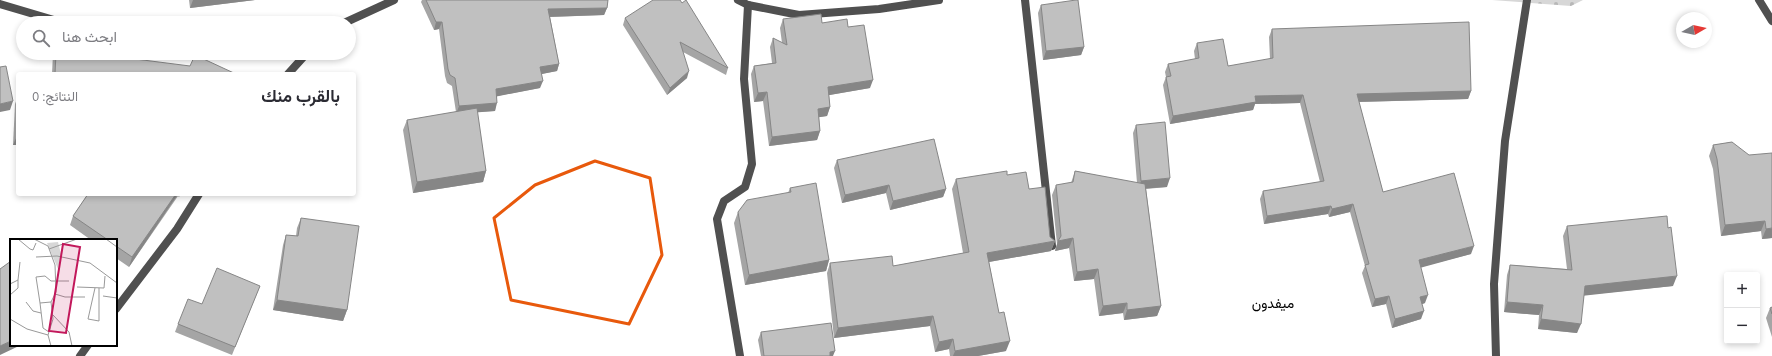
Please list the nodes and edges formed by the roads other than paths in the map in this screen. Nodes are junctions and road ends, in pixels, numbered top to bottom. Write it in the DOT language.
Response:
graph roads {
  1 [pos="394,0"];
  2 [pos="738,0"];
  3 [pos="939,0"];
  4 [pos="1025,0"];
  5 [pos="1527,0"];
  6 [pos="1759,0"];
  7 [pos="0,4"];
  8 [pos="748,5"];
  9 [pos="40,16"];
  10 [pos="356,17"];
  11 [pos="1772,21"];
  12 [pos="301,60"];
  13 [pos="290,72"];
  14 [pos="198,196"];
  15 [pos="1052,246"];
  16 [pos="117,308"];
  17 [pos="87,346"];
  18 [pos="80,356"];
  19 [pos="740,356"];
  20 [pos="1496,356"];
  1 -- 10 [label="street"];
  2 -- 8 [label="street"];
  3 -- 8 [label="street"];
  4 -- 15 [label="street"];
  5 -- 20 [label="street"];
  6 -- 11 [label="street"];
  7 -- 9 [label="street"];
  8 -- 19 [label="street"];
  12 -- 13 [label="street"];
  14 -- 16 [label="street"];
  17 -- 18 [label="street"];
}
